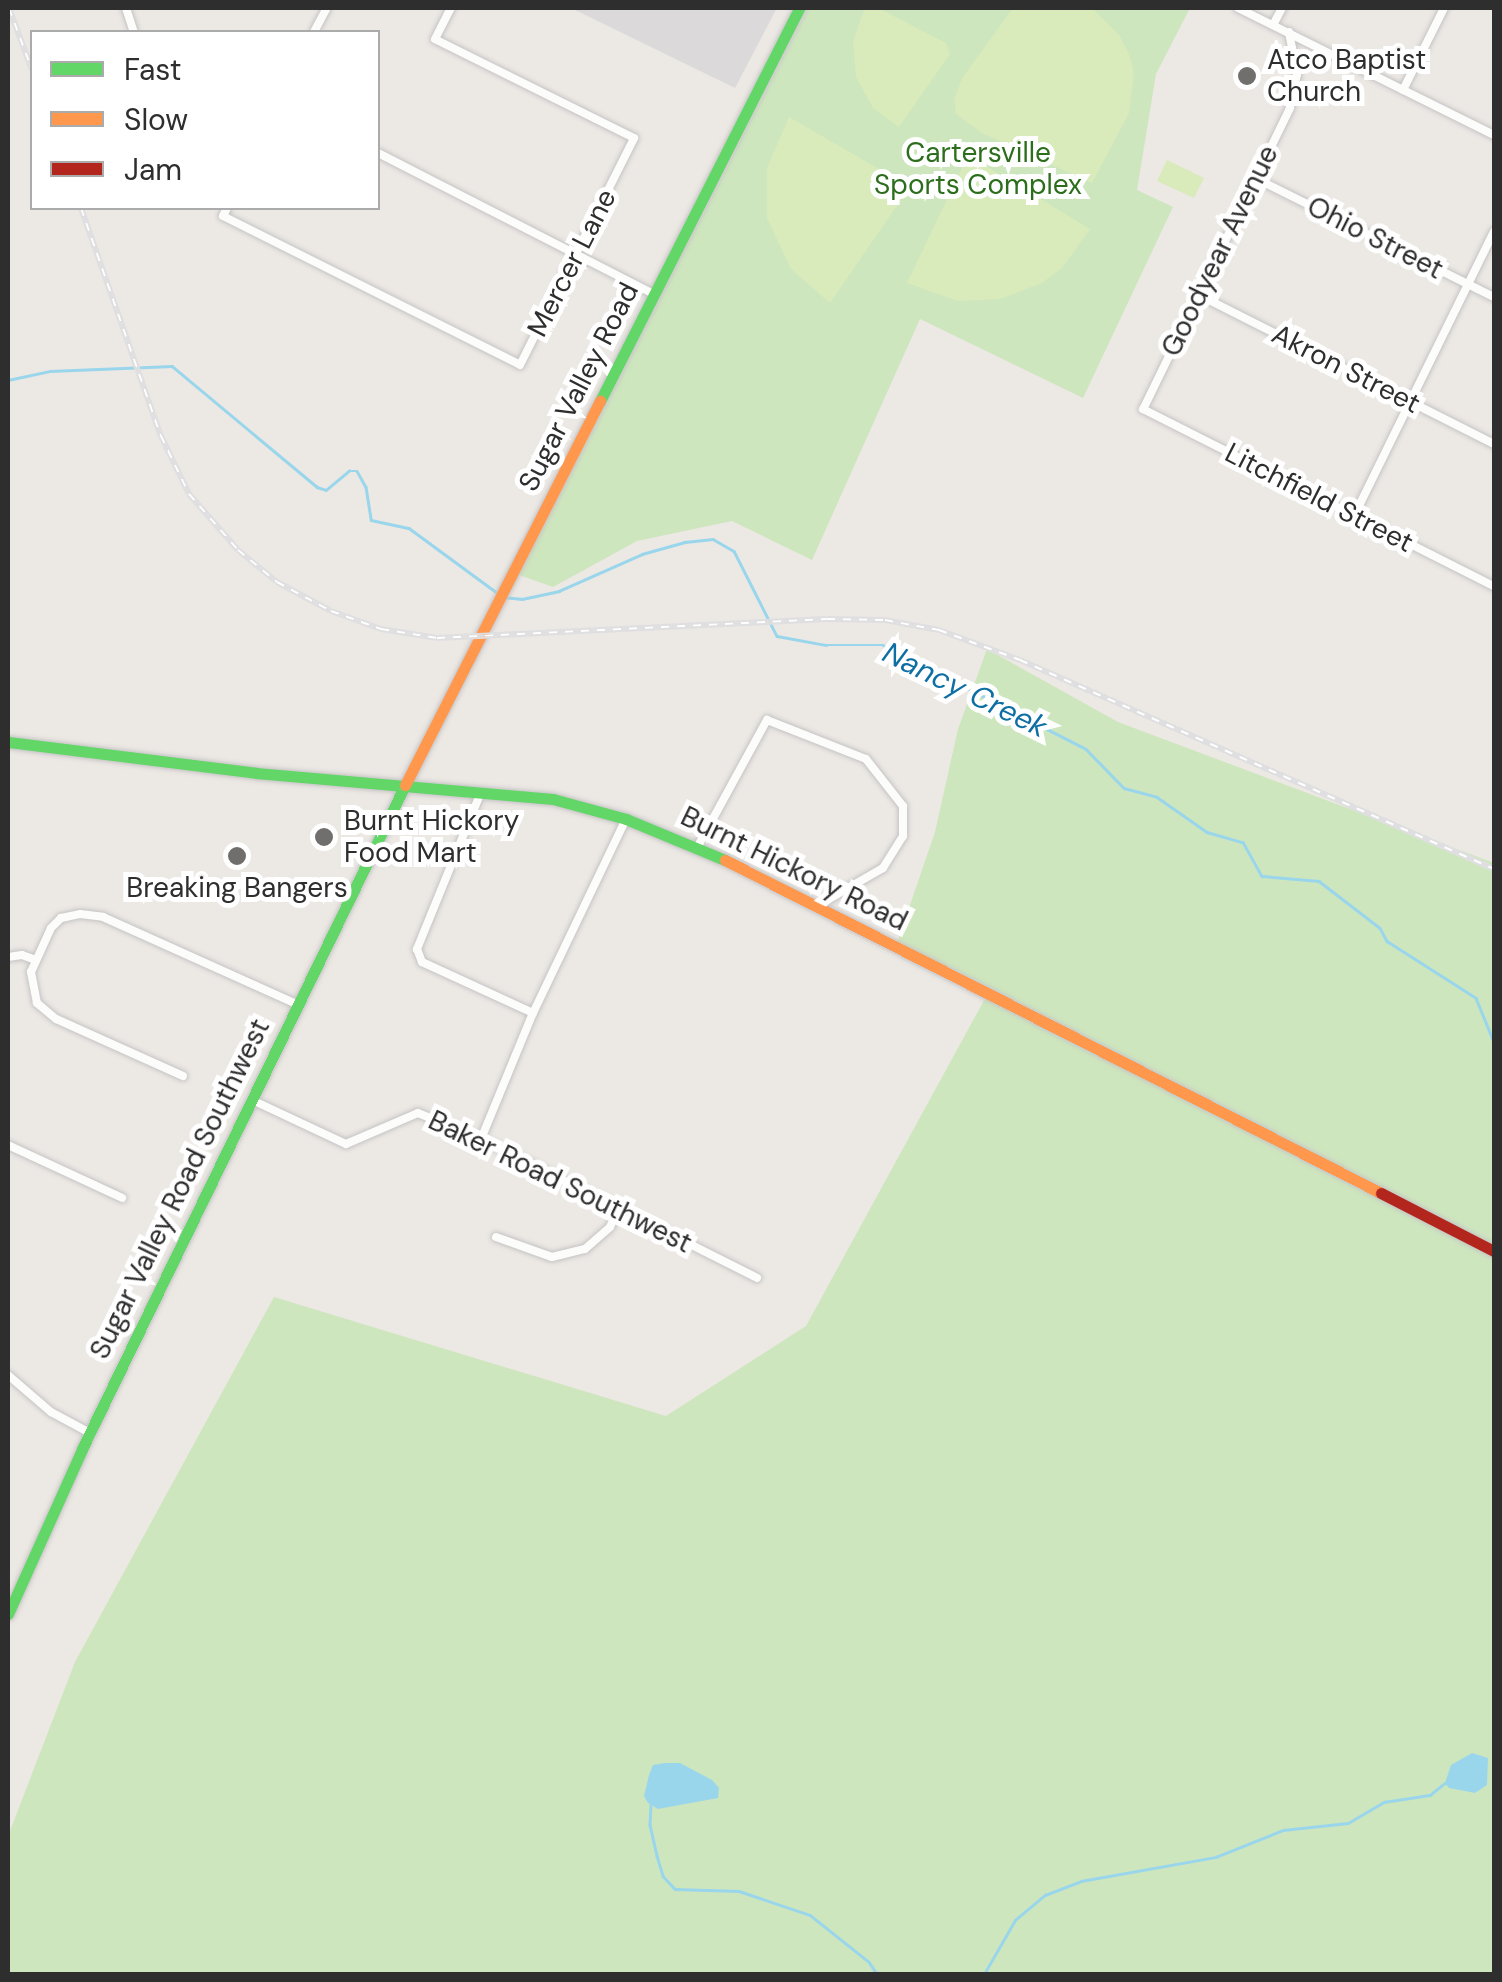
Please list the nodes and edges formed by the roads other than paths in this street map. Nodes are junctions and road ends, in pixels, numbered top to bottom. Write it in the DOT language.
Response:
graph roads {
  1 [pos="327,8"];
  2 [pos="451,8"];
  3 [pos="798,8"];
  4 [pos="1238,8"];
  5 [pos="1282,8"];
  6 [pos="1444,8"];
  7 [pos="1274,25"];
  8 [pos="315,30"];
  9 [pos="1288,32"];
  10 [pos="1404,90"];
  11 [pos="1494,135"];
  12 [pos="380,154"];
  13 [pos="1256,178"];
  14 [pos="226,210"];
  15 [pos="1494,232"];
  16 [pos="577,253"];
  17 [pos="1468,284"];
  18 [pos="654,294"];
  19 [pos="1197,294"];
  20 [pos="1494,297"];
  21 [pos="1409,402"];
  22 [pos="1143,409"];
  23 [pos="1494,444"];
  24 [pos="1354,516"];
  25 [pos="1494,586"];
  26 [pos="8,742"];
  27 [pos="404,788"];
  28 [pos="481,792"];
  29 [pos="626,819"];
  30 [pos="698,846"];
  31 [pos="817,906"];
  32 [pos="8,957"];
  33 [pos="36,960"];
  34 [pos="298,1004"];
  35 [pos="533,1013"];
  36 [pos="182,1076"];
  37 [pos="252,1100"];
  38 [pos="481,1139"];
  39 [pos="8,1146"];
  40 [pos="122,1198"];
  41 [pos="618,1210"];
  42 [pos="496,1237"];
  43 [pos="1494,1251"];
  44 [pos="757,1278"];
  45 [pos="8,1375"];
  46 [pos="90,1434"];
  47 [pos="8,1614"];
  1 -- 8 [label="street"];
  2 -- 16 [label="street, Mercer Lane"];
  3 -- 18 [label="street, Sugar Valley Road"];
  4 -- 7 [label="street"];
  5 -- 7 [label="street"];
  6 -- 10 [label="street"];
  7 -- 9 [label="street"];
  9 -- 10 [label="street"];
  9 -- 13 [label="street, Goodyear Avenue"];
  10 -- 11 [label="street"];
  12 -- 16 [label="street"];
  13 -- 17 [label="street, Ohio Street"];
  13 -- 19 [label="street, Goodyear Avenue"];
  14 -- 16 [label="street, Mercer Lane"];
  15 -- 17 [label="street"];
  16 -- 18 [label="street"];
  17 -- 20 [label="street, Ohio Street"];
  17 -- 21 [label="street"];
  18 -- 27 [label="street, Sugar Valley Road"];
  19 -- 21 [label="street, Akron Street"];
  19 -- 22 [label="street, Goodyear Avenue"];
  21 -- 23 [label="street, Akron Street"];
  21 -- 24 [label="street"];
  22 -- 24 [label="street, Litchfield Street"];
  24 -- 25 [label="street, Litchfield Street"];
  26 -- 27 [label="street, Burnt Hickory Road"];
  27 -- 28 [label="street, Burnt Hickory Road"];
  27 -- 34 [label="street, Sugar Valley Road Southwest"];
  28 -- 29 [label="street, Burnt Hickory Road"];
  28 -- 35 [label="street"];
  29 -- 30 [label="street, Burnt Hickory Road"];
  29 -- 35 [label="street"];
  30 -- 31 [label="street, Burnt Hickory Road"];
  30 -- 31 [label="street"];
  31 -- 43 [label="street, Burnt Hickory Road"];
  32 -- 33 [label="street"];
  33 -- 34 [label="street"];
  33 -- 36 [label="street"];
  34 -- 37 [label="street, Sugar Valley Road Southwest"];
  35 -- 38 [label="street"];
  37 -- 38 [label="street, Baker Road Southwest"];
  37 -- 46 [label="street, Sugar Valley Road Southwest"];
  38 -- 41 [label="street, Baker Road Southwest"];
  39 -- 40 [label="street"];
  41 -- 42 [label="street"];
  41 -- 44 [label="street, Baker Road Southwest"];
  45 -- 46 [label="street"];
  46 -- 47 [label="street, Sugar Valley Road Southwest"];
}
